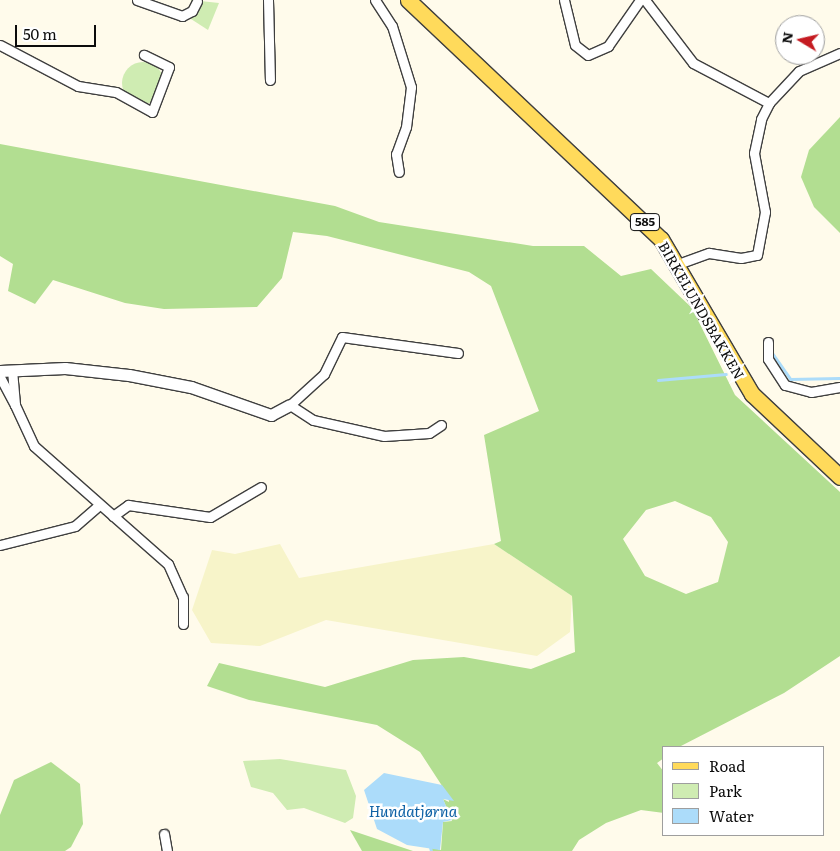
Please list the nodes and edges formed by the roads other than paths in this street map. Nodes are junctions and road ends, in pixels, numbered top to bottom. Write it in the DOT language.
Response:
graph roads {
  1 [pos="137,0"];
  2 [pos="268,0"];
  3 [pos="375,0"];
  4 [pos="408,0"];
  5 [pos="564,0"];
  6 [pos="640,0"];
  7 [pos="645,0"];
  8 [pos="196,1"];
  9 [pos="0,45"];
  10 [pos="840,53"];
  11 [pos="144,55"];
  12 [pos="270,80"];
  13 [pos="769,103"];
  14 [pos="399,172"];
  15 [pos="678,264"];
  16 [pos="768,342"];
  17 [pos="458,353"];
  18 [pos="12,370"];
  19 [pos="0,371"];
  20 [pos="0,377"];
  21 [pos="840,387"];
  22 [pos="15,405"];
  23 [pos="290,406"];
  24 [pos="441,424"];
  25 [pos="840,478"];
  26 [pos="262,487"];
  27 [pos="100,505"];
  28 [pos="113,516"];
  29 [pos="0,545"];
  30 [pos="183,624"];
  31 [pos="164,834"];
  32 [pos="167,851"];
  1 -- 8 [label="street"];
  2 -- 12 [label="street"];
  3 -- 14 [label="street"];
  4 -- 15 [label="main road, BIRKELUNDSBAKKEN / 585"];
  5 -- 6 [label="street"];
  7 -- 13 [label="street"];
  9 -- 11 [label="street"];
  10 -- 13 [label="street"];
  13 -- 15 [label="street"];
  15 -- 25 [label="main road, BIRKELUNDSBAKKEN / 585"];
  16 -- 21 [label="street"];
  17 -- 23 [label="street"];
  18 -- 19 [label="street"];
  18 -- 22 [label="street"];
  18 -- 23 [label="street"];
  20 -- 22 [label="street"];
  22 -- 27 [label="street"];
  23 -- 24 [label="street"];
  26 -- 28 [label="street"];
  27 -- 28 [label="street"];
  27 -- 29 [label="street"];
  28 -- 30 [label="street"];
  31 -- 32 [label="street"];
}
